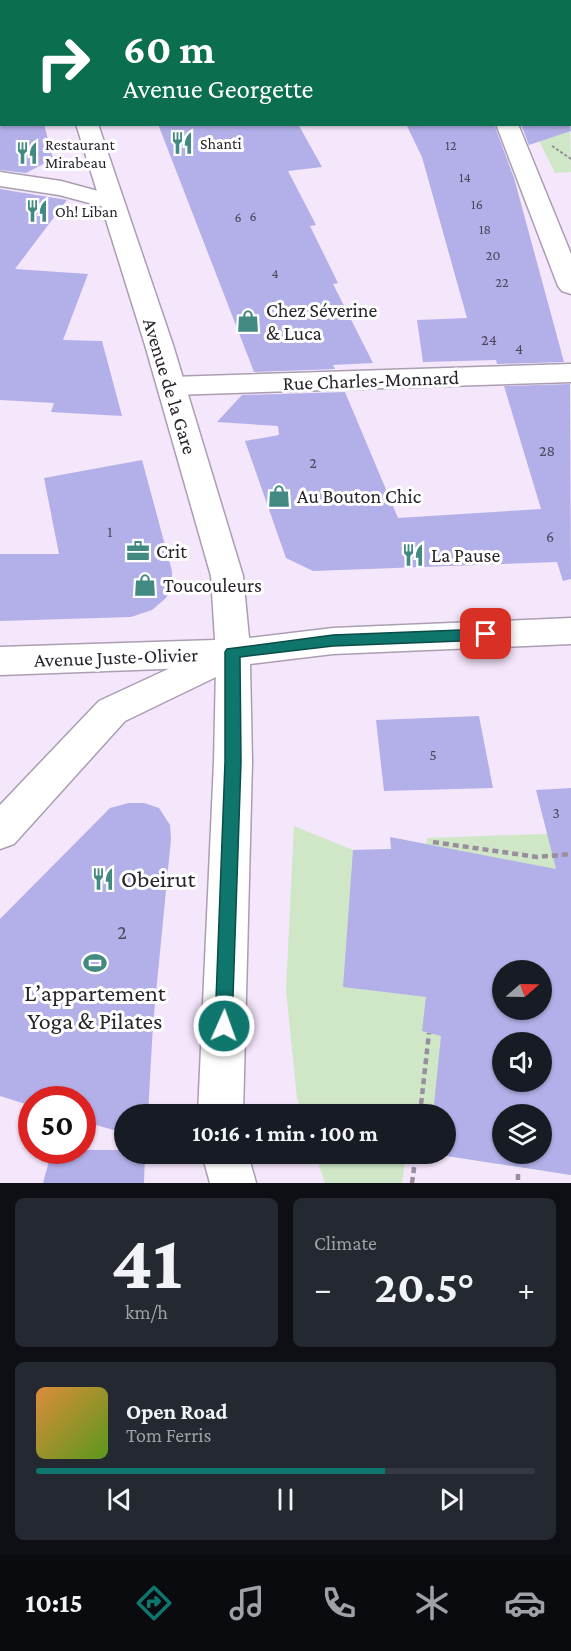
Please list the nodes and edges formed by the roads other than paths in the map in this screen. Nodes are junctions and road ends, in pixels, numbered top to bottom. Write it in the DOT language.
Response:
graph roads {
  1 [pos="88,126"];
  2 [pos="508,126"];
  3 [pos="0,179"];
  4 [pos="112,202"];
  5 [pos="571,286"];
  6 [pos="571,373"];
  7 [pos="172,386"];
  8 [pos="571,631"];
  9 [pos="232,652"];
  10 [pos="0,661"];
  11 [pos="0,832"];
  12 [pos="221,1104"];
  13 [pos="228,1164"];
  14 [pos="233,1183"];
  1 -- 4 [label="street, Avenue de la Gare"];
  2 -- 5 [label="street"];
  3 -- 4 [label="street"];
  4 -- 7 [label="street, Avenue de la Gare"];
  6 -- 7 [label="street, Rue Charles-Monnard"];
  7 -- 9 [label="street, Avenue de la Gare"];
  8 -- 9 [label="street, Avenue Juste-Olivier"];
  9 -- 10 [label="street, Avenue Juste-Olivier"];
  9 -- 11 [label="street"];
  9 -- 12 [label="street, Avenue de la Gare"];
  13 -- 14 [label="street"];
}
